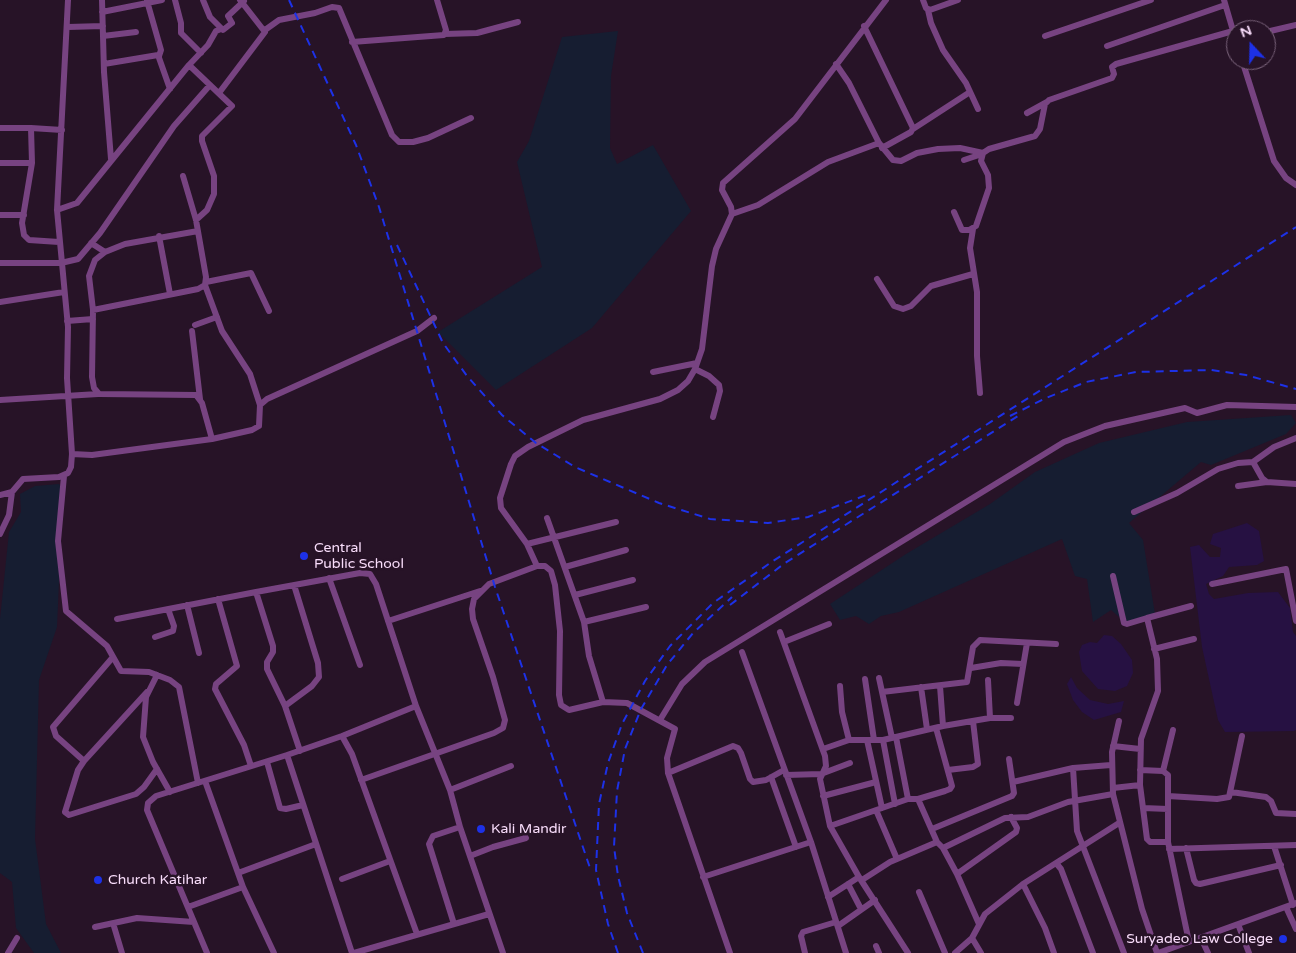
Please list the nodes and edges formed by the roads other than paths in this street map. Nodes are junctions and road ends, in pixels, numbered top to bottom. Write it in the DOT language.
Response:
graph roads {
  1 [pos="68,0"];
  2 [pos="102,0"];
  3 [pos="162,0"];
  4 [pos="175,0"];
  5 [pos="203,0"];
  6 [pos="437,0"];
  7 [pos="886,0"];
  8 [pos="923,0"];
  9 [pos="958,0"];
  10 [pos="1151,0"];
  11 [pos="243,1"];
  12 [pos="147,2"];
  13 [pos="334,3"];
  14 [pos="1224,3"];
  15 [pos="928,10"];
  16 [pos="102,12"];
  17 [pos="1229,20"];
  18 [pos="518,22"];
  19 [pos="1296,25"];
  20 [pos="103,26"];
  21 [pos="864,26"];
  22 [pos="68,27"];
  23 [pos="221,29"];
  24 [pos="265,30"];
  25 [pos="1276,30"];
  26 [pos="136,32"];
  27 [pos="1226,33"];
  28 [pos="445,34"];
  29 [pos="103,36"];
  30 [pos="1045,36"];
  31 [pos="352,42"];
  32 [pos="1107,46"];
  33 [pos="201,53"];
  34 [pos="159,56"];
  35 [pos="104,64"];
  36 [pos="836,64"];
  37 [pos="188,65"];
  38 [pos="1245,70"];
  39 [pos="210,85"];
  40 [pos="170,89"];
  41 [pos="970,92"];
  42 [pos="220,93"];
  43 [pos="1047,102"];
  44 [pos="978,109"];
  45 [pos="1026,113"];
  46 [pos="472,118"];
  47 [pos="0,128"];
  48 [pos="31,128"];
  49 [pos="913,129"];
  50 [pos="62,130"];
  51 [pos="881,145"];
  52 [pos="983,153"];
  53 [pos="111,159"];
  54 [pos="964,160"];
  55 [pos="0,163"];
  56 [pos="32,163"];
  57 [pos="183,176"];
  58 [pos="1296,185"];
  59 [pos="57,210"];
  60 [pos="954,212"];
  61 [pos="732,214"];
  62 [pos="24,215"];
  63 [pos="0,216"];
  64 [pos="196,220"];
  65 [pos="973,229"];
  66 [pos="198,231"];
  67 [pos="159,236"];
  68 [pos="59,242"];
  69 [pos="91,242"];
  70 [pos="105,252"];
  71 [pos="0,263"];
  72 [pos="61,264"];
  73 [pos="974,274"];
  74 [pos="877,279"];
  75 [pos="205,283"];
  76 [pos="64,292"];
  77 [pos="170,294"];
  78 [pos="0,302"];
  79 [pos="93,310"];
  80 [pos="269,311"];
  81 [pos="217,317"];
  82 [pos="434,318"];
  83 [pos="93,319"];
  84 [pos="67,321"];
  85 [pos="696,366"];
  86 [pos="653,372"];
  87 [pos="980,393"];
  88 [pos="68,394"];
  89 [pos="99,394"];
  90 [pos="200,399"];
  91 [pos="0,400"];
  92 [pos="260,405"];
  93 [pos="1296,406"];
  94 [pos="713,417"];
  95 [pos="1296,438"];
  96 [pos="212,439"];
  97 [pos="72,454"];
  98 [pos="1253,462"];
  99 [pos="64,476"];
  100 [pos="1266,482"];
  101 [pos="1296,484"];
  102 [pos="1238,486"];
  103 [pos="12,492"];
  104 [pos="0,495"];
  105 [pos="1134,512"];
  106 [pos="547,518"];
  107 [pos="616,522"];
  108 [pos="0,534"];
  109 [pos="554,538"];
  110 [pos="527,544"];
  111 [pos="626,550"];
  112 [pos="537,566"];
  113 [pos="565,567"];
  114 [pos="1113,576"];
  115 [pos="330,578"];
  116 [pos="633,580"];
  117 [pos="1212,584"];
  118 [pos="294,585"];
  119 [pos="482,590"];
  120 [pos="256,592"];
  121 [pos="575,595"];
  122 [pos="218,599"];
  123 [pos="187,605"];
  124 [pos="1191,606"];
  125 [pos="646,607"];
  126 [pos="168,609"];
  127 [pos="1147,618"];
  128 [pos="117,619"];
  129 [pos="388,621"];
  130 [pos="1296,621"];
  131 [pos="584,622"];
  132 [pos="829,624"];
  133 [pos="780,632"];
  134 [pos="155,637"];
  135 [pos="1194,639"];
  136 [pos="784,642"];
  137 [pos="1027,643"];
  138 [pos="1056,644"];
  139 [pos="1154,649"];
  140 [pos="742,652"];
  141 [pos="199,653"];
  142 [pos="113,657"];
  143 [pos="1023,664"];
  144 [pos="360,665"];
  145 [pos="971,668"];
  146 [pos="158,675"];
  147 [pos="879,678"];
  148 [pos="865,679"];
  149 [pos="988,680"];
  150 [pos="840,686"];
  151 [pos="940,686"];
  152 [pos="921,688"];
  153 [pos="148,692"];
  154 [pos="882,692"];
  155 [pos="603,702"];
  156 [pos="1017,703"];
  157 [pos="286,706"];
  158 [pos="416,706"];
  159 [pos="990,718"];
  160 [pos="1011,718"];
  161 [pos="660,720"];
  162 [pos="973,721"];
  163 [pos="1118,721"];
  164 [pos="943,726"];
  165 [pos="936,728"];
  166 [pos="927,730"];
  167 [pos="1173,730"];
  168 [pos="342,736"];
  169 [pos="1242,736"];
  170 [pos="894,737"];
  171 [pos="849,740"];
  172 [pos="870,740"];
  173 [pos="883,740"];
  174 [pos="1113,746"];
  175 [pos="823,749"];
  176 [pos="1140,749"];
  177 [pos="300,751"];
  178 [pos="436,754"];
  179 [pos="287,755"];
  180 [pos="1009,759"];
  181 [pos="84,761"];
  182 [pos="267,762"];
  183 [pos="850,763"];
  184 [pos="1111,764"];
  185 [pos="251,766"];
  186 [pos="511,766"];
  187 [pos="1073,768"];
  188 [pos="157,769"];
  189 [pos="948,770"];
  190 [pos="1140,770"];
  191 [pos="1163,771"];
  192 [pos="668,773"];
  193 [pos="785,773"];
  194 [pos="821,774"];
  195 [pos="771,777"];
  196 [pos="199,779"];
  197 [pos="361,780"];
  198 [pos="876,782"];
  199 [pos="1013,782"];
  200 [pos="1140,785"];
  201 [pos="168,788"];
  202 [pos="450,790"];
  203 [pos="1113,791"];
  204 [pos="1231,792"];
  205 [pos="823,796"];
  206 [pos="1168,796"];
  207 [pos="908,799"];
  208 [pos="918,799"];
  209 [pos="1074,800"];
  210 [pos="303,804"];
  211 [pos="895,804"];
  212 [pos="1143,808"];
  213 [pos="879,809"];
  214 [pos="1168,809"];
  215 [pos="1296,814"];
  216 [pos="1011,817"];
  217 [pos="1119,823"];
  218 [pos="830,826"];
  219 [pos="460,827"];
  220 [pos="932,829"];
  221 [pos="526,838"];
  222 [pos="811,842"];
  223 [pos="937,842"];
  224 [pos="316,844"];
  225 [pos="1083,846"];
  226 [pos="1169,846"];
  227 [pos="1274,846"];
  228 [pos="1296,846"];
  229 [pos="796,847"];
  230 [pos="943,848"];
  231 [pos="1186,848"];
  232 [pos="470,856"];
  233 [pos="897,859"];
  234 [pos="390,861"];
  235 [pos="1056,863"];
  236 [pos="1281,865"];
  237 [pos="238,874"];
  238 [pos="956,874"];
  239 [pos="703,877"];
  240 [pos="861,878"];
  241 [pos="342,879"];
  242 [pos="848,884"];
  243 [pos="1023,884"];
  244 [pos="244,887"];
  245 [pos="919,892"];
  246 [pos="828,896"];
  247 [pos="875,900"];
  248 [pos="1292,905"];
  249 [pos="188,907"];
  250 [pos="861,909"];
  251 [pos="489,914"];
  252 [pos="194,922"];
  253 [pos="113,923"];
  254 [pos="454,924"];
  255 [pos="837,924"];
  256 [pos="979,924"];
  257 [pos="1238,924"];
  258 [pos="95,927"];
  259 [pos="1296,929"];
  260 [pos="417,934"];
  261 [pos="17,938"];
  262 [pos="972,938"];
  263 [pos="1201,938"];
  264 [pos="1189,942"];
  265 [pos="1168,951"];
  266 [pos="1206,951"];
  267 [pos="8,953"];
  268 [pos="122,953"];
  269 [pos="207,953"];
  270 [pos="274,953"];
  271 [pos="353,953"];
  272 [pos="503,953"];
  273 [pos="730,953"];
  274 [pos="804,953"];
  275 [pos="846,953"];
  276 [pos="908,953"];
  277 [pos="945,953"];
  278 [pos="955,953"];
  279 [pos="981,953"];
  280 [pos="1054,953"];
  281 [pos="1094,953"];
  282 [pos="1124,953"];
  283 [pos="1158,953"];
  284 [pos="1249,953"];
  1 -- 22 [label="street"];
  2 -- 16 [label="street"];
  3 -- 12 [label="street"];
  4 -- 33 [label="street"];
  5 -- 23 [label="street"];
  6 -- 28 [label="street"];
  7 -- 21 [label="street"];
  8 -- 15 [label="street"];
  9 -- 15 [label="street"];
  10 -- 30 [label="street"];
  11 -- 23 [label="street"];
  11 -- 24 [label="street"];
  12 -- 16 [label="street"];
  12 -- 34 [label="street"];
  13 -- 24 [label="street"];
  13 -- 31 [label="street"];
  14 -- 17 [label="street"];
  14 -- 32 [label="street"];
  15 -- 41 [label="street"];
  16 -- 20 [label="street"];
  18 -- 28 [label="street"];
  19 -- 25 [label="street"];
  20 -- 22 [label="street"];
  20 -- 29 [label="street"];
  21 -- 36 [label="street"];
  21 -- 49 [label="street"];
  22 -- 50 [label="street"];
  23 -- 33 [label="street"];
  24 -- 42 [label="street"];
  26 -- 29 [label="street"];
  27 -- 43 [label="street"];
  28 -- 31 [label="street"];
  29 -- 35 [label="street"];
  31 -- 46 [label="street"];
  33 -- 37 [label="street"];
  34 -- 35 [label="street"];
  34 -- 40 [label="street"];
  35 -- 53 [label="street"];
  36 -- 51 [label="street"];
  36 -- 61 [label="street"];
  37 -- 39 [label="street"];
  37 -- 40 [label="street"];
  38 -- 58 [label="street"];
  39 -- 42 [label="street"];
  39 -- 69 [label="street"];
  40 -- 53 [label="street"];
  41 -- 44 [label="street"];
  41 -- 49 [label="street"];
  42 -- 64 [label="street"];
  43 -- 45 [label="street"];
  43 -- 52 [label="street"];
  47 -- 48 [label="street"];
  48 -- 50 [label="street"];
  48 -- 56 [label="street"];
  49 -- 51 [label="street"];
  50 -- 59 [label="street"];
  51 -- 52 [label="street"];
  51 -- 61 [label="street"];
  52 -- 54 [label="street"];
  52 -- 65 [label="street"];
  53 -- 59 [label="street"];
  55 -- 56 [label="street"];
  56 -- 62 [label="street"];
  57 -- 64 [label="street"];
  59 -- 68 [label="street"];
  60 -- 65 [label="street"];
  61 -- 85 [label="street"];
  62 -- 63 [label="street"];
  62 -- 68 [label="street"];
  64 -- 66 [label="street"];
  65 -- 73 [label="street"];
  66 -- 67 [label="street"];
  66 -- 75 [label="street"];
  67 -- 70 [label="street"];
  67 -- 77 [label="street"];
  68 -- 72 [label="street"];
  69 -- 70 [label="street"];
  69 -- 72 [label="street"];
  70 -- 79 [label="street"];
  71 -- 72 [label="street"];
  72 -- 76 [label="street"];
  73 -- 74 [label="street"];
  73 -- 87 [label="street"];
  75 -- 77 [label="street"];
  75 -- 80 [label="street"];
  75 -- 81 [label="street"];
  76 -- 78 [label="street"];
  76 -- 84 [label="street"];
  77 -- 79 [label="street"];
  79 -- 83 [label="street"];
  81 -- 90 [label="street"];
  81 -- 92 [label="street"];
  82 -- 92 [label="street"];
  83 -- 84 [label="street"];
  83 -- 89 [label="street"];
  84 -- 88 [label="street"];
  85 -- 86 [label="street"];
  85 -- 94 [label="street"];
  85 -- 110 [label="street"];
  88 -- 89 [label="street"];
  88 -- 91 [label="street"];
  88 -- 97 [label="street"];
  89 -- 90 [label="street"];
  90 -- 96 [label="street"];
  92 -- 96 [label="street"];
  93 -- 161 [label="street"];
  95 -- 98 [label="street"];
  96 -- 97 [label="street"];
  97 -- 99 [label="street"];
  98 -- 100 [label="street"];
  98 -- 105 [label="street"];
  99 -- 103 [label="street"];
  99 -- 142 [label="street"];
  100 -- 101 [label="street"];
  100 -- 102 [label="street"];
  103 -- 104 [label="street"];
  103 -- 108 [label="street"];
  106 -- 109 [label="street"];
  107 -- 109 [label="street"];
  109 -- 110 [label="street"];
  109 -- 113 [label="street"];
  110 -- 112 [label="street"];
  111 -- 113 [label="street"];
  112 -- 119 [label="street"];
  112 -- 155 [label="street"];
  113 -- 121 [label="street"];
  114 -- 127 [label="street"];
  115 -- 118 [label="street"];
  115 -- 129 [label="street"];
  115 -- 144 [label="street"];
  116 -- 121 [label="street"];
  117 -- 130 [label="street"];
  118 -- 120 [label="street"];
  118 -- 157 [label="street"];
  119 -- 129 [label="street"];
  119 -- 178 [label="street"];
  120 -- 122 [label="street"];
  120 -- 157 [label="street"];
  121 -- 131 [label="street"];
  122 -- 123 [label="street"];
  122 -- 185 [label="street"];
  123 -- 126 [label="street"];
  123 -- 141 [label="street"];
  124 -- 127 [label="street"];
  125 -- 131 [label="street"];
  126 -- 128 [label="street"];
  126 -- 134 [label="street"];
  127 -- 139 [label="street"];
  129 -- 158 [label="street"];
  131 -- 155 [label="street"];
  132 -- 136 [label="street"];
  133 -- 136 [label="street"];
  135 -- 139 [label="street"];
  136 -- 175 [label="street"];
  137 -- 138 [label="street"];
  137 -- 143 [label="street"];
  137 -- 145 [label="street"];
  139 -- 176 [label="street"];
  140 -- 193 [label="street"];
  142 -- 146 [label="street"];
  142 -- 181 [label="street"];
  143 -- 145 [label="street"];
  143 -- 156 [label="street"];
  145 -- 151 [label="street"];
  146 -- 153 [label="street"];
  146 -- 196 [label="street"];
  147 -- 154 [label="street"];
  148 -- 172 [label="street"];
  149 -- 159 [label="street"];
  150 -- 171 [label="street"];
  151 -- 152 [label="street"];
  151 -- 164 [label="street"];
  152 -- 154 [label="street"];
  152 -- 166 [label="street"];
  153 -- 181 [label="street"];
  153 -- 188 [label="street"];
  154 -- 170 [label="street"];
  155 -- 161 [label="street"];
  157 -- 177 [label="street"];
  158 -- 168 [label="street"];
  158 -- 178 [label="street"];
  159 -- 160 [label="street"];
  159 -- 162 [label="street"];
  161 -- 192 [label="street"];
  162 -- 164 [label="street"];
  162 -- 189 [label="street"];
  163 -- 174 [label="street"];
  164 -- 165 [label="street"];
  165 -- 166 [label="street"];
  165 -- 189 [label="street"];
  166 -- 170 [label="street"];
  167 -- 191 [label="street"];
  168 -- 177 [label="street"];
  168 -- 197 [label="street"];
  169 -- 204 [label="street"];
  170 -- 173 [label="street"];
  170 -- 207 [label="street"];
  171 -- 172 [label="street"];
  171 -- 175 [label="street"];
  172 -- 173 [label="street"];
  172 -- 198 [label="street"];
  173 -- 211 [label="street"];
  174 -- 176 [label="street"];
  174 -- 184 [label="street"];
  175 -- 194 [label="street"];
  176 -- 190 [label="street"];
  177 -- 179 [label="street"];
  178 -- 197 [label="street"];
  178 -- 202 [label="street"];
  179 -- 182 [label="street"];
  179 -- 210 [label="street"];
  180 -- 199 [label="street"];
  181 -- 188 [label="street"];
  182 -- 185 [label="street"];
  182 -- 210 [label="street"];
  183 -- 194 [label="street"];
  184 -- 187 [label="street"];
  184 -- 203 [label="street"];
  185 -- 196 [label="street"];
  186 -- 202 [label="street"];
  187 -- 199 [label="street"];
  187 -- 209 [label="street"];
  188 -- 201 [label="street"];
  189 -- 208 [label="street"];
  190 -- 191 [label="street"];
  190 -- 200 [label="street"];
  191 -- 206 [label="street"];
  192 -- 195 [label="street"];
  192 -- 239 [label="street"];
  193 -- 194 [label="street"];
  193 -- 195 [label="street"];
  193 -- 222 [label="street"];
  194 -- 205 [label="street"];
  195 -- 229 [label="street"];
  196 -- 201 [label="street"];
  196 -- 237 [label="street"];
  197 -- 234 [label="street"];
  198 -- 205 [label="street"];
  198 -- 213 [label="street"];
  199 -- 220 [label="street"];
  200 -- 203 [label="street"];
  200 -- 212 [label="street"];
  201 -- 249 [label="street"];
  202 -- 219 [label="street"];
  203 -- 209 [label="street"];
  203 -- 217 [label="street"];
  204 -- 206 [label="street"];
  204 -- 215 [label="street"];
  205 -- 218 [label="street"];
  206 -- 214 [label="street"];
  207 -- 208 [label="street"];
  207 -- 211 [label="street"];
  208 -- 220 [label="street"];
  209 -- 216 [label="street"];
  209 -- 225 [label="street"];
  210 -- 224 [label="street"];
  211 -- 213 [label="street"];
  212 -- 214 [label="street"];
  212 -- 226 [label="street"];
  213 -- 218 [label="street"];
  213 -- 233 [label="street"];
  214 -- 226 [label="street"];
  216 -- 230 [label="street"];
  216 -- 238 [label="street"];
  217 -- 225 [label="street"];
  217 -- 283 [label="street"];
  218 -- 240 [label="street"];
  219 -- 232 [label="street"];
  219 -- 254 [label="street"];
  220 -- 223 [label="street"];
  221 -- 232 [label="street"];
  222 -- 229 [label="street"];
  222 -- 246 [label="street"];
  223 -- 230 [label="street"];
  223 -- 233 [label="street"];
  224 -- 237 [label="street"];
  224 -- 271 [label="street"];
  225 -- 235 [label="street"];
  225 -- 282 [label="street"];
  226 -- 231 [label="street"];
  226 -- 264 [label="street"];
  227 -- 228 [label="street"];
  227 -- 231 [label="street"];
  227 -- 236 [label="street"];
  229 -- 239 [label="street"];
  230 -- 238 [label="street"];
  231 -- 236 [label="street"];
  232 -- 251 [label="street"];
  233 -- 240 [label="street"];
  234 -- 241 [label="street"];
  234 -- 260 [label="street"];
  235 -- 243 [label="street"];
  235 -- 281 [label="street"];
  236 -- 248 [label="street"];
  237 -- 244 [label="street"];
  238 -- 256 [label="street"];
  239 -- 273 [label="street"];
  240 -- 242 [label="street"];
  240 -- 247 [label="street"];
  242 -- 246 [label="street"];
  242 -- 250 [label="street"];
  243 -- 256 [label="street"];
  243 -- 280 [label="street"];
  244 -- 249 [label="street"];
  244 -- 270 [label="street"];
  245 -- 277 [label="street"];
  246 -- 255 [label="street"];
  247 -- 250 [label="street"];
  247 -- 276 [label="street"];
  248 -- 257 [label="street"];
  248 -- 259 [label="street"];
  249 -- 252 [label="street"];
  250 -- 255 [label="street"];
  251 -- 254 [label="street"];
  251 -- 272 [label="street"];
  252 -- 253 [label="street"];
  252 -- 269 [label="street"];
  253 -- 258 [label="street"];
  253 -- 268 [label="street"];
  254 -- 260 [label="street"];
  255 -- 274 [label="street"];
  255 -- 275 [label="street"];
  256 -- 262 [label="street"];
  257 -- 263 [label="street"];
  257 -- 284 [label="street"];
  260 -- 271 [label="street"];
  261 -- 267 [label="street"];
  262 -- 278 [label="street"];
  262 -- 279 [label="street"];
  263 -- 264 [label="street"];
  263 -- 266 [label="street"];
  264 -- 265 [label="street"];
  265 -- 283 [label="street"];
}
